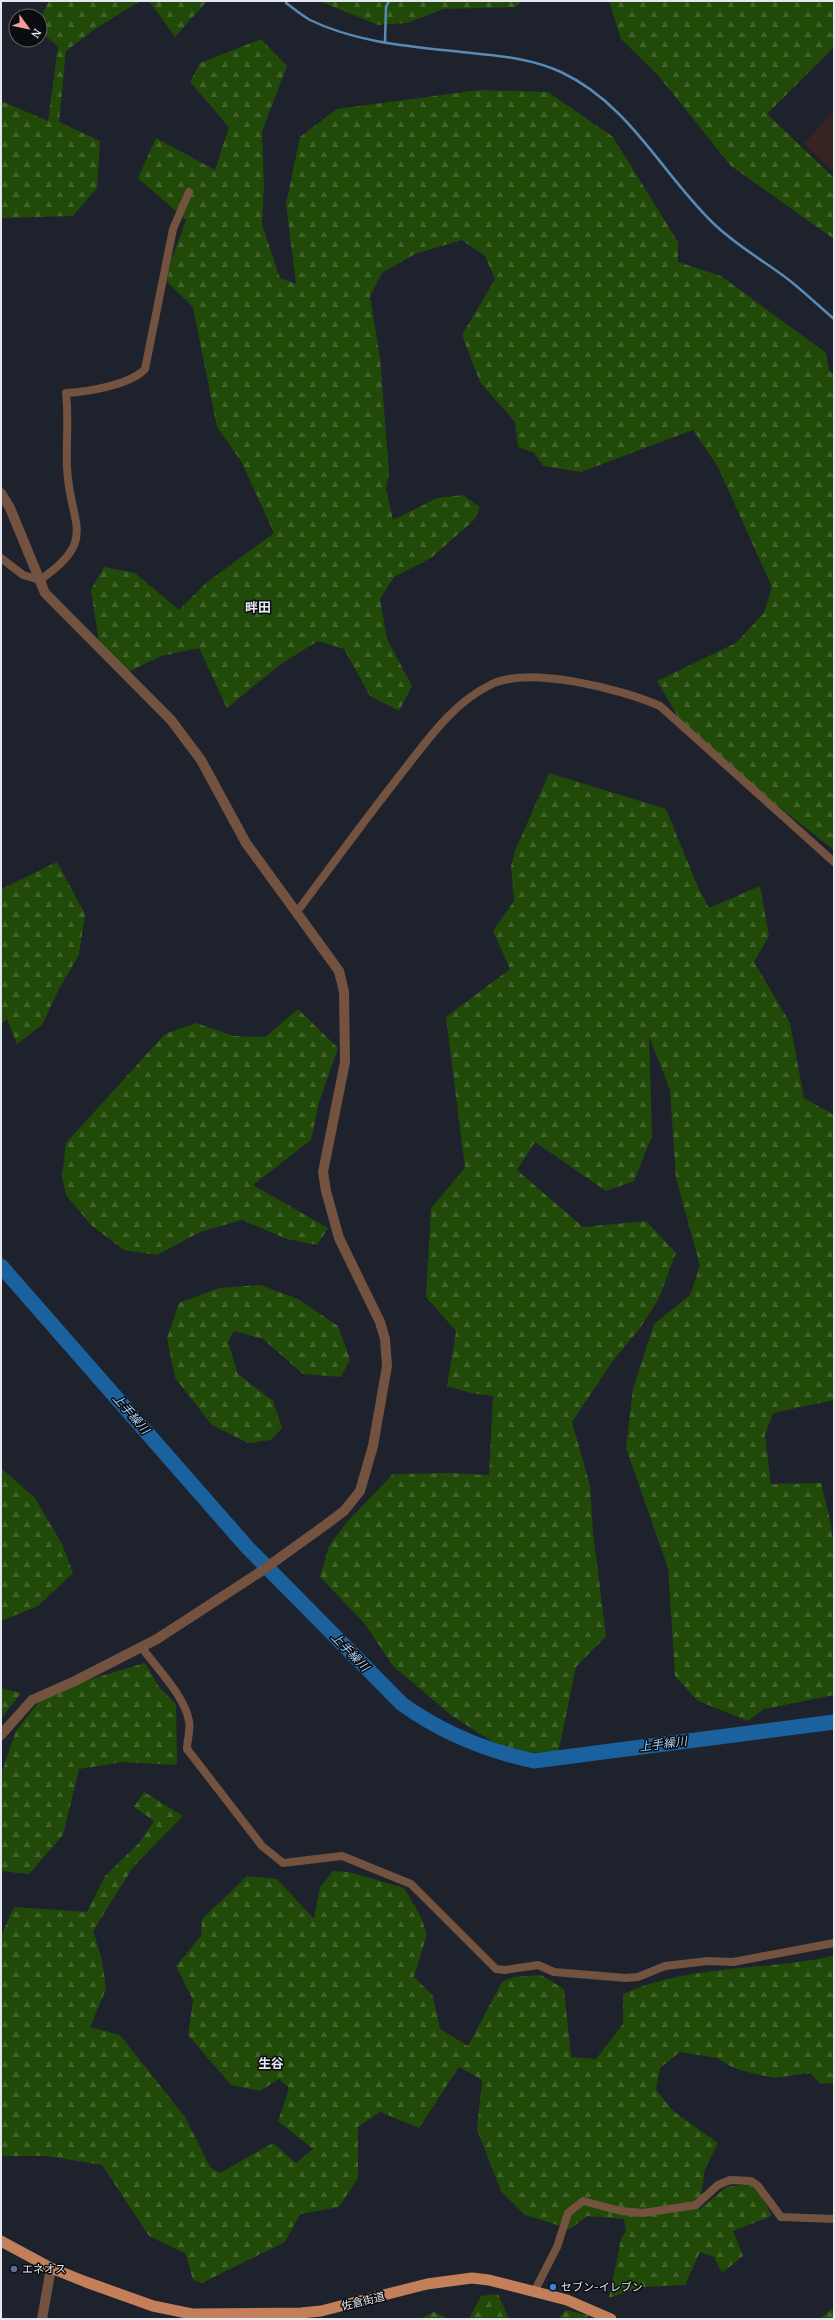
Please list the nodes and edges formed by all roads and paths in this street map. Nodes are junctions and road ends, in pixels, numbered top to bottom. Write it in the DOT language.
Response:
graph roads {
  1 [pos="188,192"];
  2 [pos="1,493"];
  3 [pos="1,558"];
  4 [pos="40,580"];
  5 [pos="834,862"];
  6 [pos="296,913"];
  7 [pos="142,1648"];
  8 [pos="1,1735"];
  9 [pos="834,1943"];
  10 [pos="834,2219"];
  11 [pos="1,2241"];
  12 [pos="51,2268"];
  13 [pos="534,2292"];
  14 [pos="302,2316"];
  15 [pos="42,2319"];
  16 [pos="611,2319"];
  1 -- 4 [label="street"];
  2 -- 4 [label="street"];
  3 -- 4 [label="street"];
  4 -- 6 [label="street"];
  5 -- 6 [label="street"];
  6 -- 7 [label="street"];
  7 -- 8 [label="street"];
  7 -- 9 [label="street"];
  10 -- 13 [label="street"];
  11 -- 12 [label="main road, 佐倉街道"];
  12 -- 14 [label="main road, 佐倉街道"];
  12 -- 15 [label="street"];
  13 -- 14 [label="main road, 佐倉街道"];
  13 -- 16 [label="main road, 佐倉街道"];
}
